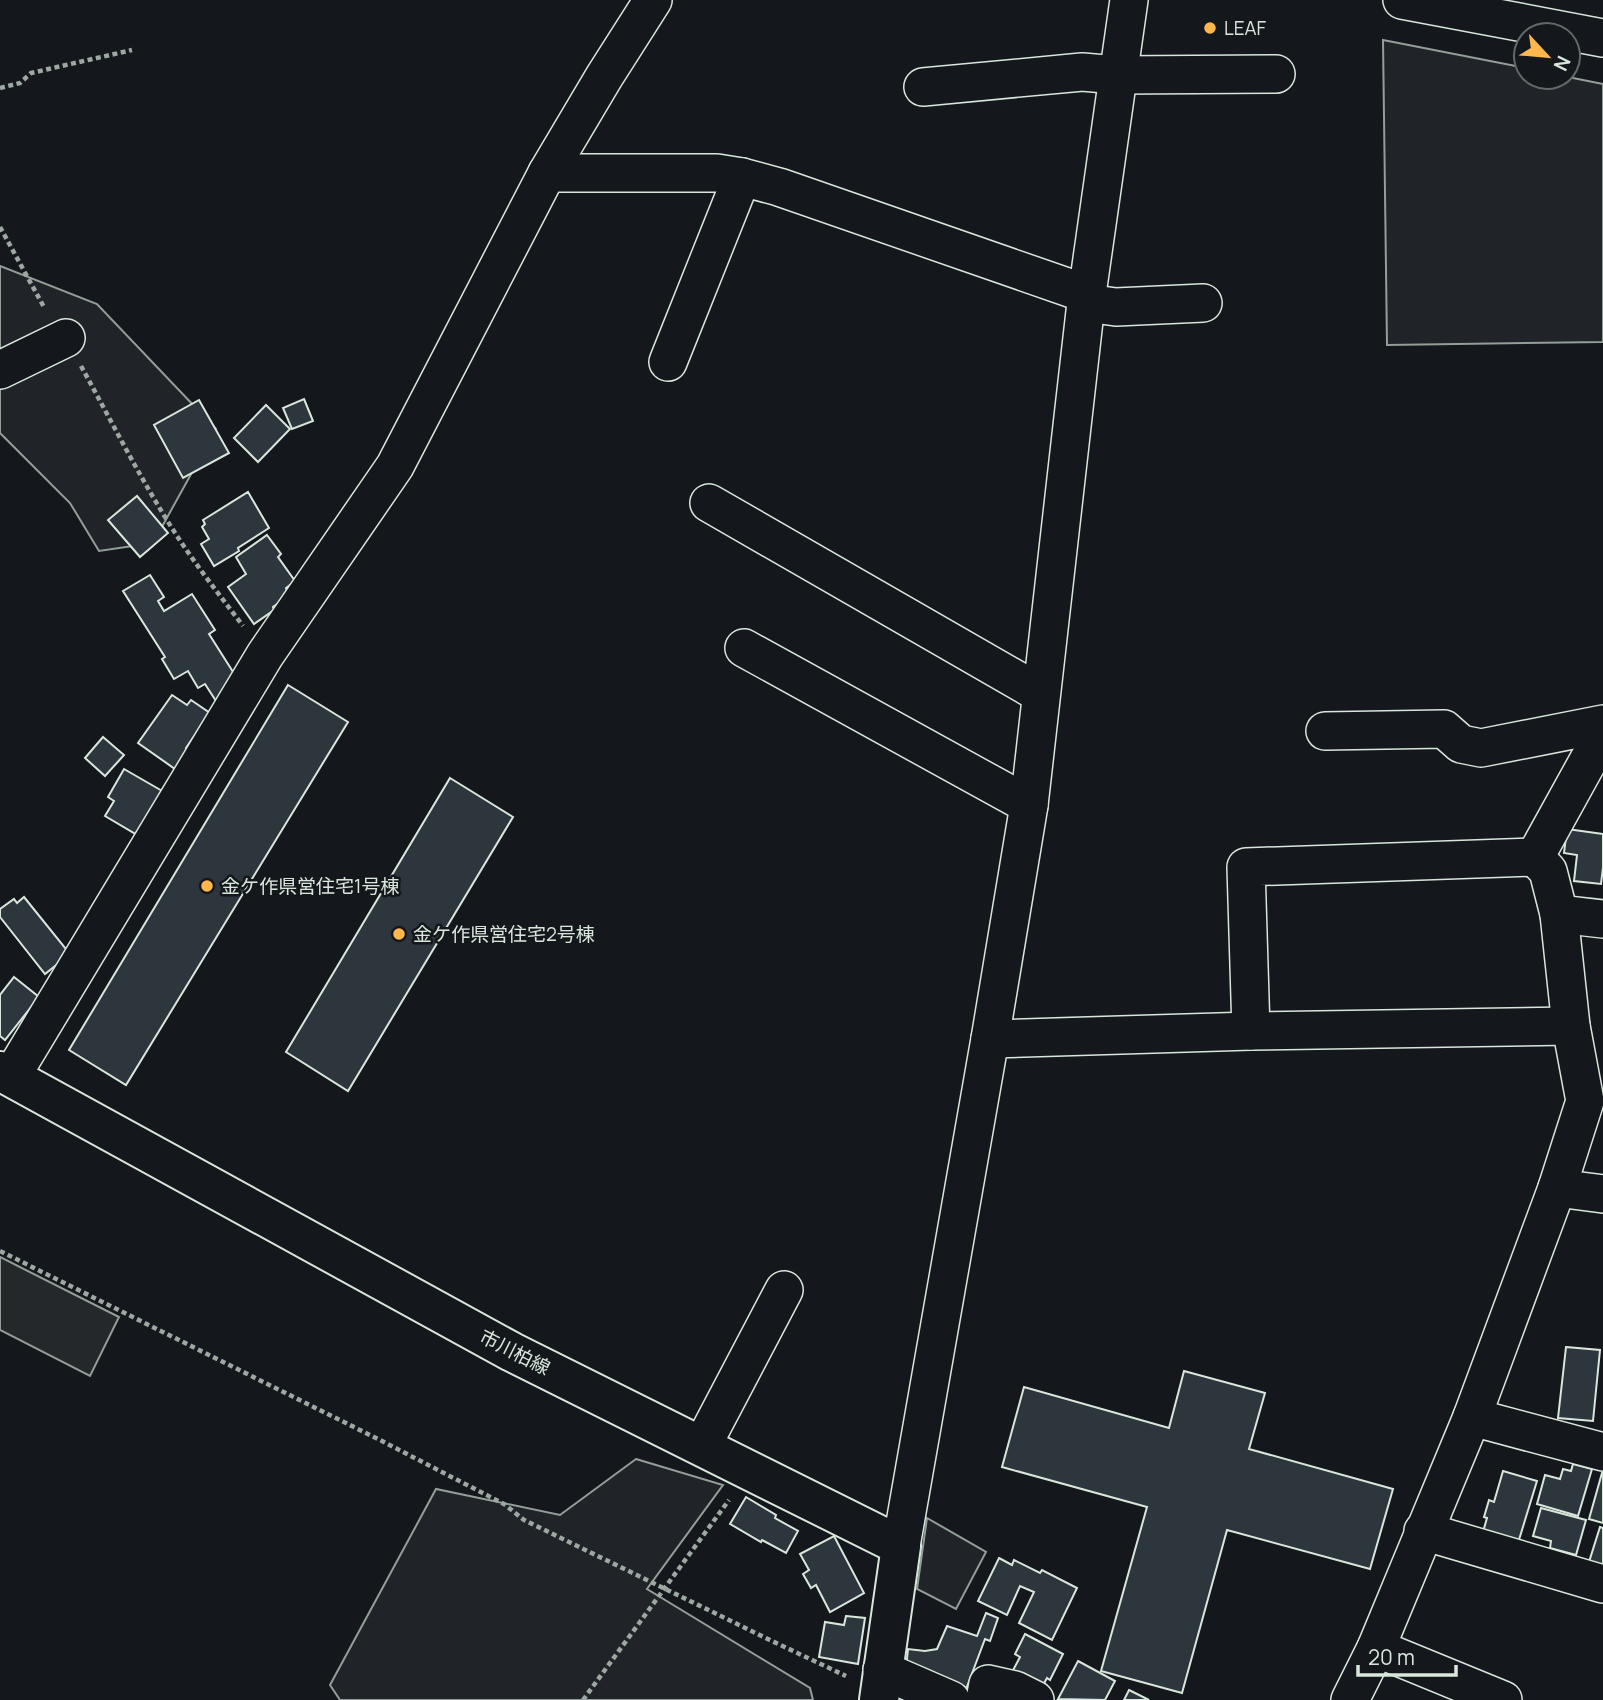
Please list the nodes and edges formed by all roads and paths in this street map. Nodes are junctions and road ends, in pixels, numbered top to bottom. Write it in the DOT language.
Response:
graph roads {
  1 [pos="653,0"];
  2 [pos="1129,0"];
  3 [pos="1402,0"];
  4 [pos="1603,38"];
  5 [pos="132,50"];
  6 [pos="1276,74"];
  7 [pos="1118,75"];
  8 [pos="923,87"];
  9 [pos="0,88"];
  10 [pos="547,173"];
  11 [pos="742,177"];
  12 [pos="0,227"];
  13 [pos="1086,298"];
  14 [pos="1203,303"];
  15 [pos="66,338"];
  16 [pos="668,362"];
  17 [pos="0,370"];
  18 [pos="709,503"];
  19 [pos="744,648"];
  20 [pos="265,654"];
  21 [pos="1041,694"];
  22 [pos="1603,724"];
  23 [pos="1325,731"];
  24 [pos="1603,734"];
  25 [pos="1028,805"];
  26 [pos="1535,858"];
  27 [pos="1559,914"];
  28 [pos="1603,919"];
  29 [pos="1571,1026"];
  30 [pos="1251,1031"];
  31 [pos="990,1039"];
  32 [pos="4,1078"];
  33 [pos="1557,1188"];
  34 [pos="1603,1194"];
  35 [pos="0,1251"];
  36 [pos="784,1290"];
  37 [pos="1472,1417"];
  38 [pos="702,1446"];
  39 [pos="1603,1452"];
  40 [pos="750,1471"];
  41 [pos="1423,1531"];
  42 [pos="901,1546"];
  43 [pos="1603,1584"];
  44 [pos="664,1588"];
  45 [pos="1376,1648"];
  46 [pos="880,1687"];
  47 [pos="583,1700"];
  48 [pos="951,1700"];
  49 [pos="985,1700"];
  50 [pos="1035,1700"];
  51 [pos="1350,1700"];
  52 [pos="1503,1700"];
  1 -- 10 [label="street"];
  2 -- 7 [label="street"];
  3 -- 4 [label="street"];
  5 -- 9 [label="path"];
  6 -- 7 [label="street"];
  7 -- 8 [label="street"];
  7 -- 13 [label="street"];
  10 -- 11 [label="street"];
  10 -- 20 [label="street"];
  11 -- 13 [label="street"];
  11 -- 16 [label="street"];
  12 -- 15 [label="path"];
  13 -- 14 [label="street"];
  13 -- 21 [label="street"];
  15 -- 17 [label="street"];
  15 -- 20 [label="path"];
  18 -- 21 [label="street"];
  19 -- 25 [label="street"];
  20 -- 32 [label="street"];
  21 -- 25 [label="street"];
  22 -- 23 [label="street"];
  24 -- 26 [label="street"];
  25 -- 31 [label="street"];
  26 -- 27 [label="street"];
  26 -- 30 [label="street"];
  27 -- 28 [label="street"];
  27 -- 29 [label="street"];
  29 -- 30 [label="street"];
  29 -- 33 [label="street"];
  30 -- 31 [label="street"];
  31 -- 42 [label="street"];
  32 -- 38 [label="main road, 市川柏線"];
  33 -- 34 [label="street"];
  33 -- 37 [label="street"];
  35 -- 44 [label="path"];
  36 -- 38 [label="street"];
  37 -- 39 [label="street"];
  37 -- 41 [label="street"];
  38 -- 40 [label="main road, 市川柏線"];
  40 -- 42 [label="main road, 市川柏線"];
  40 -- 44 [label="path"];
  41 -- 43 [label="street"];
  41 -- 45 [label="street"];
  42 -- 46 [label="main road"];
  44 -- 46 [label="path"];
  44 -- 47 [label="path"];
  45 -- 51 [label="street"];
  45 -- 52 [label="street"];
  46 -- 48 [label="street"];
  49 -- 50 [label="street"];
}
